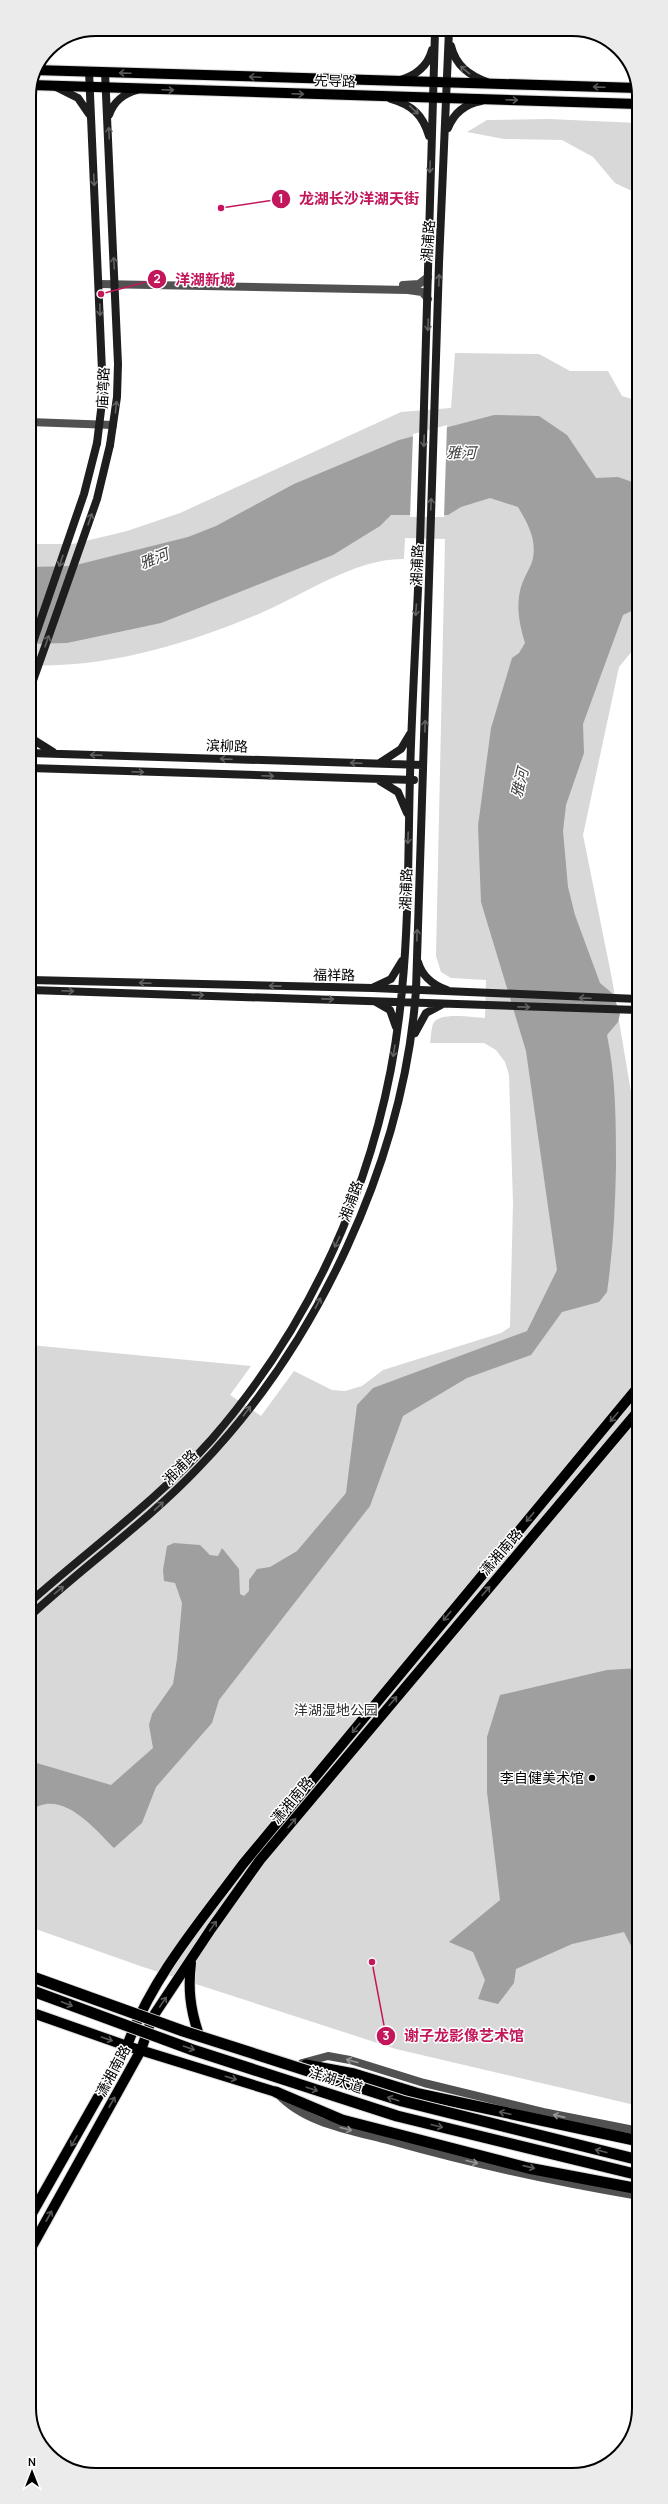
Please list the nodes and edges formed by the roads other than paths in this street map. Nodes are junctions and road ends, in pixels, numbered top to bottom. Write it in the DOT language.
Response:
graph roads {
  1 [pos="434,36"];
  2 [pos="449,36"];
  3 [pos="449,36"];
  4 [pos="434,40"];
  5 [pos="42,70"];
  6 [pos="89,71"];
  7 [pos="105,72"];
  8 [pos="394,81"];
  9 [pos="433,82"];
  10 [pos="448,83"];
  11 [pos="500,84"];
  12 [pos="37,85"];
  13 [pos="51,86"];
  14 [pos="89,87"];
  15 [pos="106,88"];
  16 [pos="631,88"];
  17 [pos="144,89"];
  18 [pos="379,96"];
  19 [pos="432,98"];
  20 [pos="447,98"];
  21 [pos="491,100"];
  22 [pos="632,104"];
  23 [pos="91,117"];
  24 [pos="108,118"];
  25 [pos="446,138"];
  26 [pos="430,147"];
  27 [pos="428,277"];
  28 [pos="99,281"];
  29 [pos="115,281"];
  30 [pos="428,299"];
  31 [pos="36,422"];
  32 [pos="36,426"];
  33 [pos="100,427"];
  34 [pos="113,427"];
  35 [pos="36,634"];
  36 [pos="36,672"];
  37 [pos="412,725"];
  38 [pos="36,742"];
  39 [pos="36,753"];
  40 [pos="60,754"];
  41 [pos="374,764"];
  42 [pos="410,765"];
  43 [pos="423,765"];
  44 [pos="36,768"];
  45 [pos="373,779"];
  46 [pos="410,780"];
  47 [pos="423,780"];
  48 [pos="409,824"];
  49 [pos="404,953"];
  50 [pos="417,954"];
  51 [pos="36,980"];
  52 [pos="368,988"];
  53 [pos="36,990"];
  54 [pos="402,990"];
  55 [pos="416,990"];
  56 [pos="460,993"];
  57 [pos="632,999"];
  58 [pos="368,1000"];
  59 [pos="401,1002"];
  60 [pos="415,1002"];
  61 [pos="454,1004"];
  62 [pos="632,1009"];
  63 [pos="396,1033"];
  64 [pos="411,1043"];
  65 [pos="632,1394"];
  66 [pos="632,1418"];
  67 [pos="36,1597"];
  68 [pos="36,1611"];
  69 [pos="192,1959"];
  70 [pos="36,1974"];
  71 [pos="36,1978"];
  72 [pos="36,1992"];
  73 [pos="36,2014"];
  74 [pos="138,2016"];
  75 [pos="152,2018"];
  76 [pos="198,2032"];
  77 [pos="127,2046"];
  78 [pos="141,2050"];
  79 [pos="301,2063"];
  80 [pos="276,2092"];
  81 [pos="632,2130"];
  82 [pos="632,2140"];
  83 [pos="632,2158"];
  84 [pos="632,2173"];
  85 [pos="632,2188"];
  86 [pos="632,2195"];
  87 [pos="36,2206"];
  88 [pos="36,2239"];
  1 -- 4 [label="main road, 湘浦路"];
  2 -- 10 [label="main road, 湘浦路"];
  11 -- 3 [label="main road, one-way"];
  4 -- 8 [label="main road"];
  4 -- 9 [label="main road, 湘浦路"];
  5 -- 6 [label="main road, 先导路"];
  6 -- 7 [label="main road, 先导路"];
  6 -- 14 [label="main road, 庙湾路"];
  8 -- 7 [label="main road, 先导路, one-way"];
  7 -- 15 [label="main road, 庙湾路"];
  8 -- 9 [label="main road, 先导路"];
  9 -- 10 [label="main road, 先导路"];
  9 -- 19 [label="main road, 湘浦路"];
  10 -- 11 [label="main road, 先导路"];
  10 -- 20 [label="main road, 湘浦路"];
  16 -- 11 [label="main road, 先导路, one-way"];
  12 -- 13 [label="main road, 先导路"];
  13 -- 14 [label="main road, 先导路"];
  13 -- 23 [label="main road"];
  14 -- 15 [label="main road, 先导路"];
  14 -- 23 [label="main road, 庙湾路"];
  15 -- 17 [label="main road, 先导路"];
  15 -- 24 [label="main road, 庙湾路"];
  17 -- 18 [label="main road, 先导路, one-way"];
  17 -- 24 [label="main road"];
  18 -- 19 [label="main road, 先导路"];
  18 -- 26 [label="main road, one-way"];
  19 -- 20 [label="main road, 先导路"];
  19 -- 26 [label="main road, 湘浦路"];
  20 -- 21 [label="main road, 先导路"];
  20 -- 25 [label="main road, 湘浦路"];
  21 -- 22 [label="main road, 先导路, one-way"];
  21 -- 25 [label="main road"];
  23 -- 28 [label="main road, 庙湾路, one-way"];
  29 -- 24 [label="main road, 庙湾路, one-way"];
  43 -- 25 [label="main road, 湘浦路, one-way"];
  26 -- 27 [label="main road, 湘浦路, one-way"];
  27 -- 29 [label="street"];
  27 -- 30 [label="main road, 湘浦路"];
  28 -- 29 [label="street"];
  28 -- 33 [label="main road, 庙湾路, one-way"];
  29 -- 30 [label="street"];
  34 -- 29 [label="main road, 庙湾路, one-way"];
  30 -- 37 [label="main road, 湘浦路, one-way"];
  31 -- 33 [label="street"];
  32 -- 33 [label="street"];
  33 -- 34 [label="street"];
  33 -- 35 [label="main road, 庙湾路, one-way, bridge"];
  36 -- 34 [label="main road, 庙湾路, one-way, bridge"];
  37 -- 41 [label="main road"];
  37 -- 42 [label="main road, 湘浦路"];
  38 -- 40 [label="main road"];
  39 -- 40 [label="main road, 滨柳路"];
  41 -- 40 [label="main road, 滨柳路, one-way"];
  41 -- 42 [label="main road, 滨柳路"];
  42 -- 43 [label="main road, 滨柳路"];
  42 -- 46 [label="main road, 湘浦路"];
  43 -- 47 [label="main road, 湘浦路"];
  44 -- 45 [label="main road, 滨柳路, one-way"];
  45 -- 46 [label="main road, 滨柳路"];
  45 -- 48 [label="main road"];
  46 -- 47 [label="main road, 滨柳路"];
  46 -- 48 [label="main road, 湘浦路"];
  50 -- 47 [label="main road, 湘浦路, one-way"];
  48 -- 49 [label="main road, 湘浦路, one-way"];
  49 -- 52 [label="main road"];
  49 -- 54 [label="main road, 湘浦路"];
  50 -- 55 [label="main road, 湘浦路"];
  50 -- 56 [label="main road"];
  52 -- 51 [label="main road, 福祥路, one-way"];
  52 -- 54 [label="main road, 福祥路"];
  53 -- 58 [label="main road, 福祥路, one-way"];
  54 -- 55 [label="main road, 福祥路"];
  54 -- 59 [label="main road, 湘浦路"];
  55 -- 56 [label="main road, 福祥路"];
  55 -- 60 [label="main road, 湘浦路"];
  57 -- 56 [label="main road, 福祥路, one-way"];
  58 -- 59 [label="main road, 福祥路"];
  58 -- 63 [label="main road"];
  59 -- 60 [label="main road, 福祥路"];
  59 -- 63 [label="main road, 湘浦路"];
  60 -- 61 [label="main road, 福祥路"];
  60 -- 64 [label="main road, 湘浦路"];
  61 -- 62 [label="main road, 福祥路, one-way"];
  61 -- 64 [label="main road"];
  63 -- 67 [label="main road, 湘浦路, one-way"];
  68 -- 64 [label="main road, 湘浦路, one-way"];
  65 -- 74 [label="main road, 潇湘南路, one-way"];
  69 -- 66 [label="main road, 潇湘南路, one-way"];
  75 -- 69 [label="main road, 潇湘南路, one-way"];
  69 -- 76 [label="main road"];
  70 -- 74 [label="main road"];
  83 -- 71 [label="highway, 洋湖大道, one-way, bridge"];
  72 -- 84 [label="highway, 洋湖大道, one-way, bridge"];
  73 -- 77 [label="main road, one-way"];
  74 -- 75 [label="main road"];
  74 -- 77 [label="main road, 潇湘南路"];
  75 -- 76 [label="main road"];
  75 -- 78 [label="main road, 潇湘南路"];
  76 -- 79 [label="main road"];
  77 -- 78 [label="main road"];
  77 -- 87 [label="main road, 潇湘南路, one-way"];
  78 -- 80 [label="main road, one-way"];
  88 -- 78 [label="main road, 潇湘南路, one-way"];
  81 -- 79 [label="street, one-way"];
  82 -- 79 [label="highway, one-way"];
  80 -- 85 [label="highway, one-way"];
  80 -- 86 [label="street, one-way"];
}
